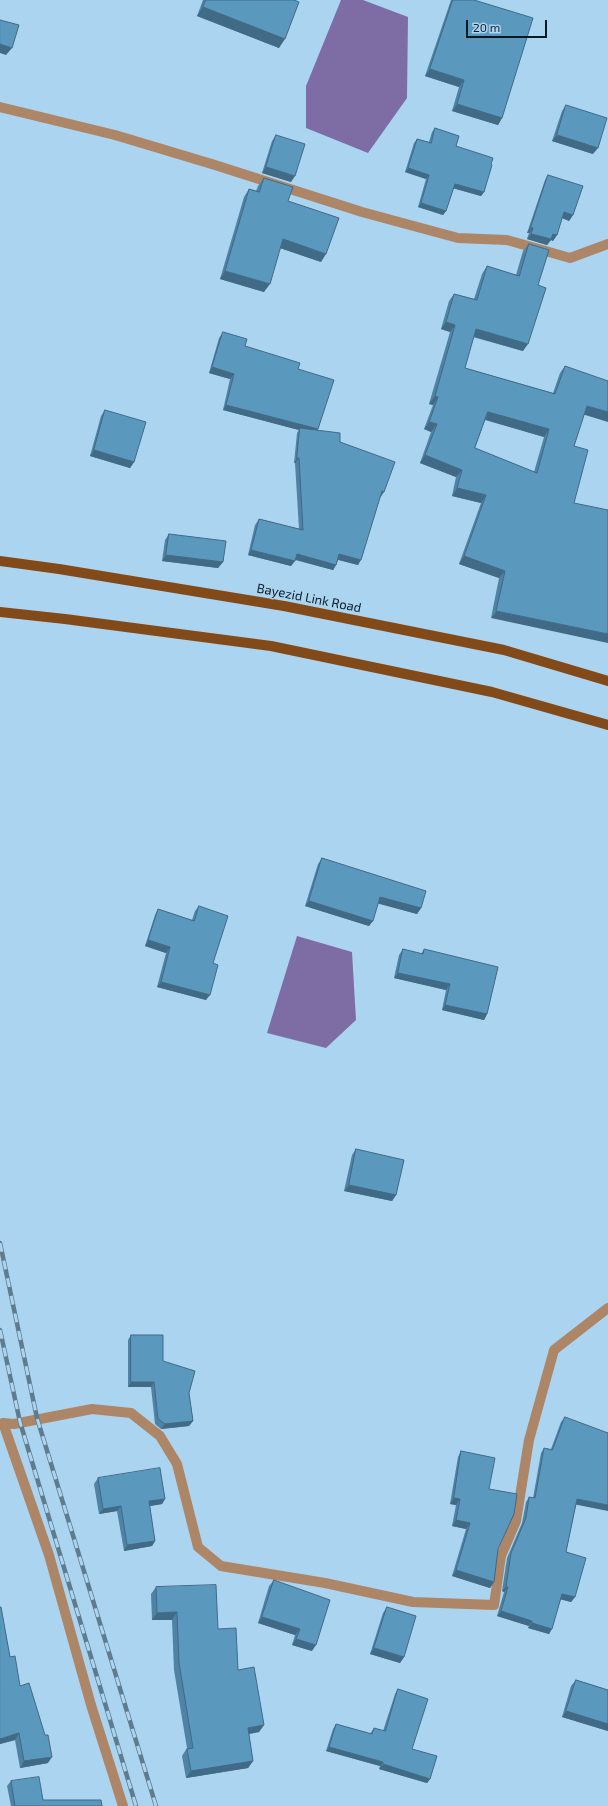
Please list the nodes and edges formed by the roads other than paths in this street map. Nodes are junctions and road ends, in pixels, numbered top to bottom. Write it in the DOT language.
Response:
graph roads {
  1 [pos="0,107"];
  2 [pos="608,244"];
  3 [pos="0,561"];
  4 [pos="0,612"];
  5 [pos="608,681"];
  6 [pos="608,725"];
  7 [pos="608,1308"];
  8 [pos="123,1806"];
  1 -- 2 [label="street"];
  3 -- 5 [label="main road, Bayezid Link Road"];
  4 -- 6 [label="main road"];
  7 -- 8 [label="street"];
}
